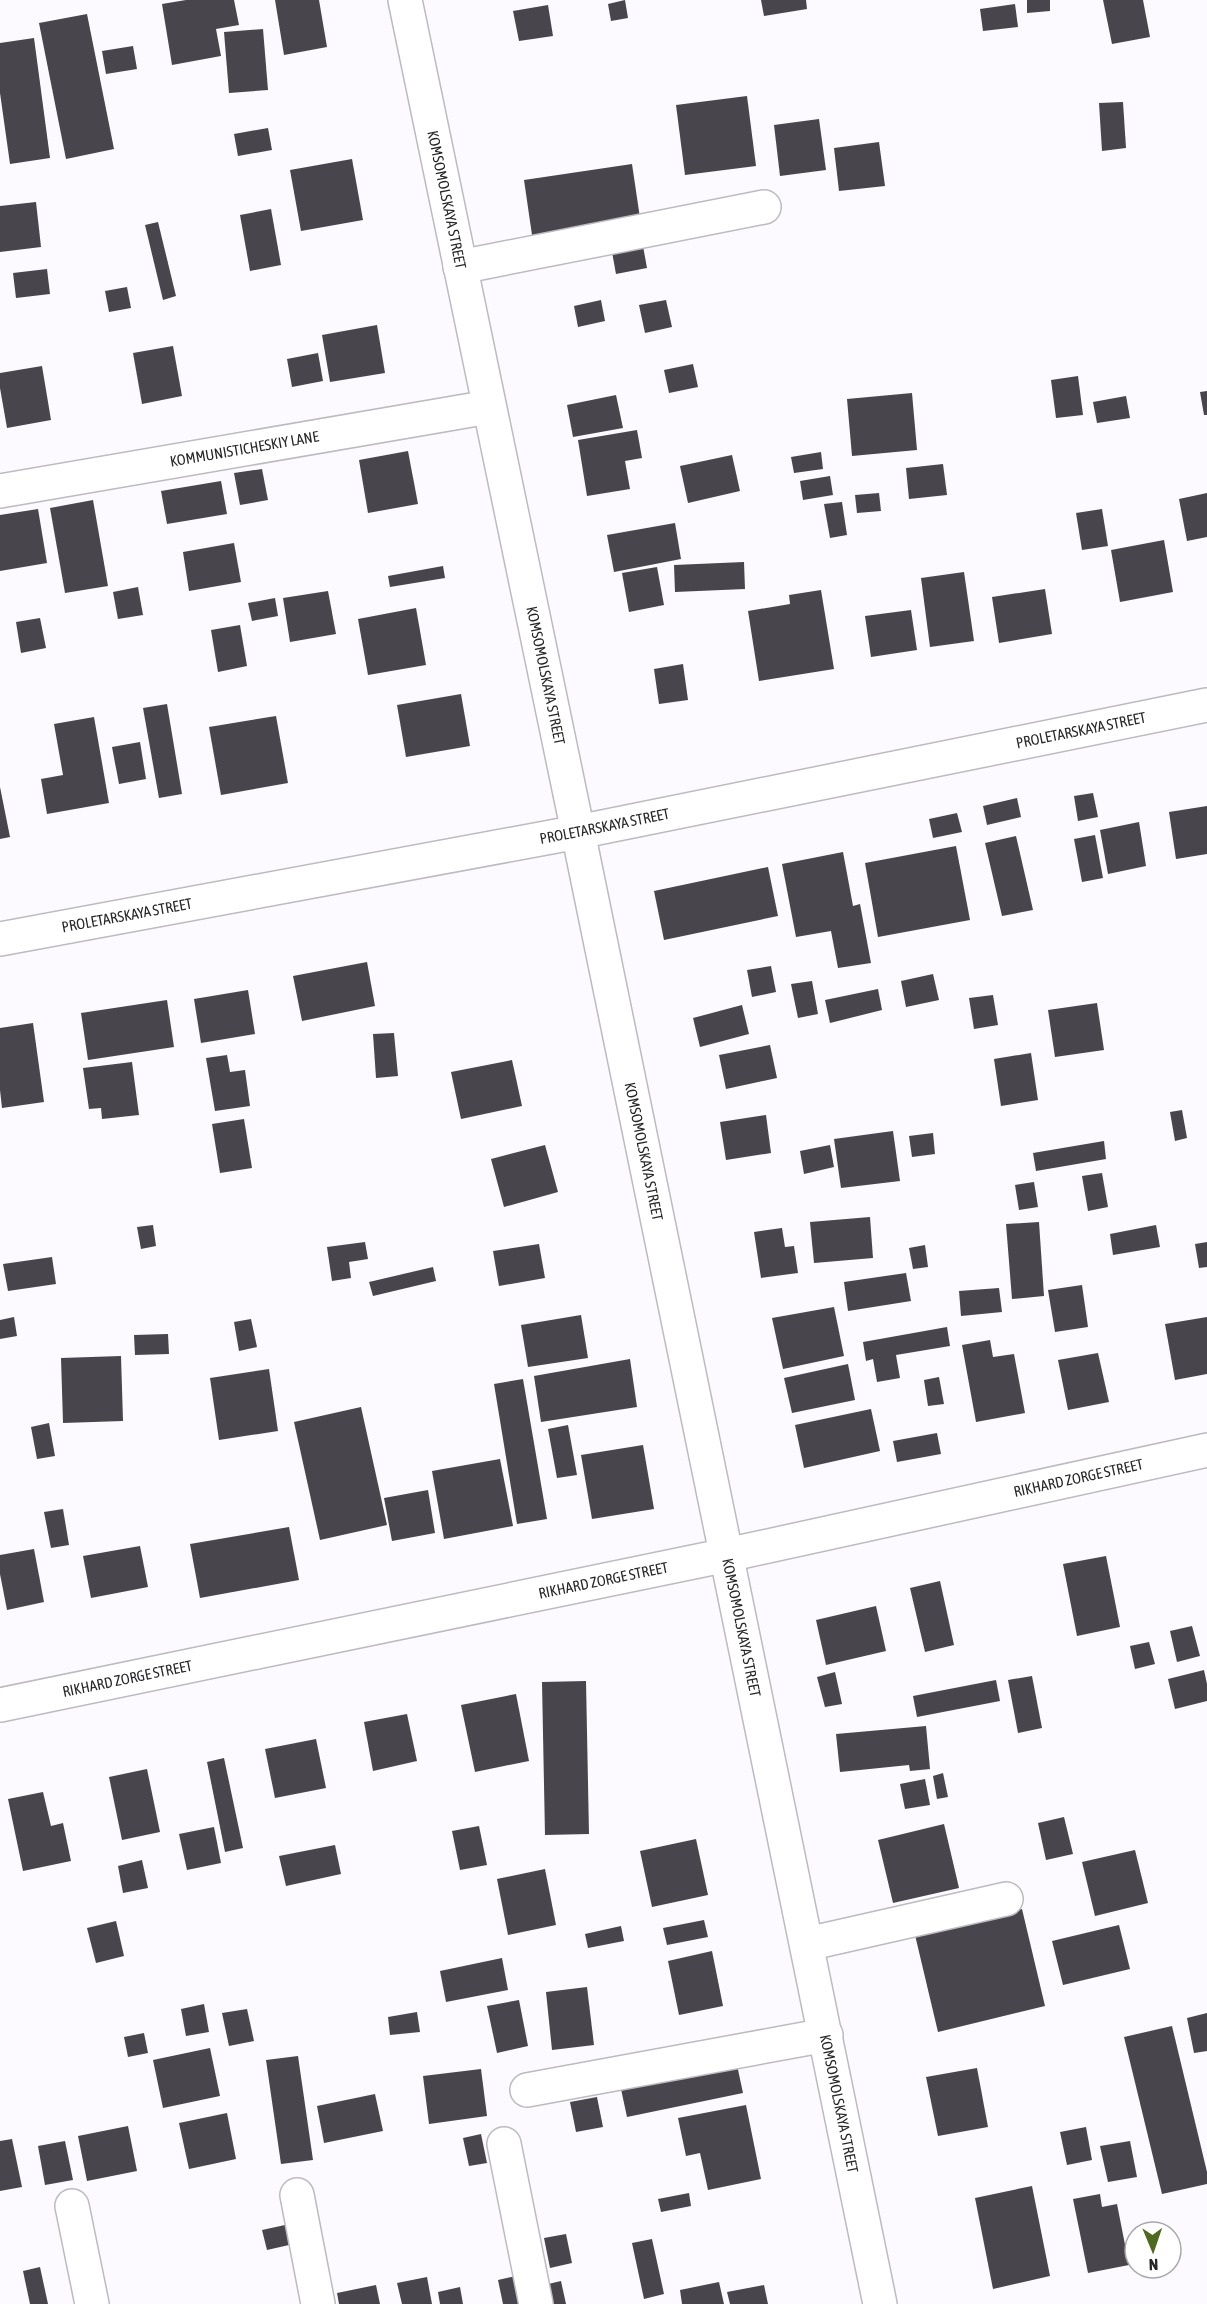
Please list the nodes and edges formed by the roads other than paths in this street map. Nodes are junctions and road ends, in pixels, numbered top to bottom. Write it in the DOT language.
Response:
graph roads {
  1 [pos="405,0"];
  2 [pos="764,207"];
  3 [pos="460,267"];
  4 [pos="489,407"];
  5 [pos="0,491"];
  6 [pos="1207,705"];
  7 [pos="578,832"];
  8 [pos="0,939"];
  9 [pos="1207,1450"];
  10 [pos="727,1555"];
  11 [pos="0,1704"];
  12 [pos="1006,1899"];
  13 [pos="807,1944"];
  14 [pos="826,2035"];
  15 [pos="527,2090"];
  16 [pos="504,2144"];
  17 [pos="297,2195"];
  18 [pos="72,2206"];
  19 [pos="92,2304"];
  20 [pos="318,2304"];
  21 [pos="536,2304"];
  22 [pos="880,2304"];
  1 -- 3 [label="street, KOMSOMOLSKAYA STREET"];
  2 -- 3 [label="street"];
  3 -- 4 [label="street, KOMSOMOLSKAYA STREET"];
  4 -- 5 [label="street, KOMMUNISTICHESKIY LANE"];
  4 -- 7 [label="street, KOMSOMOLSKAYA STREET"];
  6 -- 7 [label="street, PROLETARSKAYA STREET"];
  7 -- 8 [label="street, PROLETARSKAYA STREET"];
  7 -- 10 [label="street, KOMSOMOLSKAYA STREET"];
  9 -- 10 [label="street, RIKHARD ZORGE STREET"];
  10 -- 11 [label="street, RIKHARD ZORGE STREET"];
  10 -- 13 [label="street, KOMSOMOLSKAYA STREET"];
  12 -- 13 [label="street"];
  13 -- 14 [label="street, KOMSOMOLSKAYA STREET"];
  14 -- 15 [label="street"];
  14 -- 22 [label="street, KOMSOMOLSKAYA STREET"];
  16 -- 21 [label="street"];
  17 -- 20 [label="street"];
  18 -- 19 [label="street"];
}
